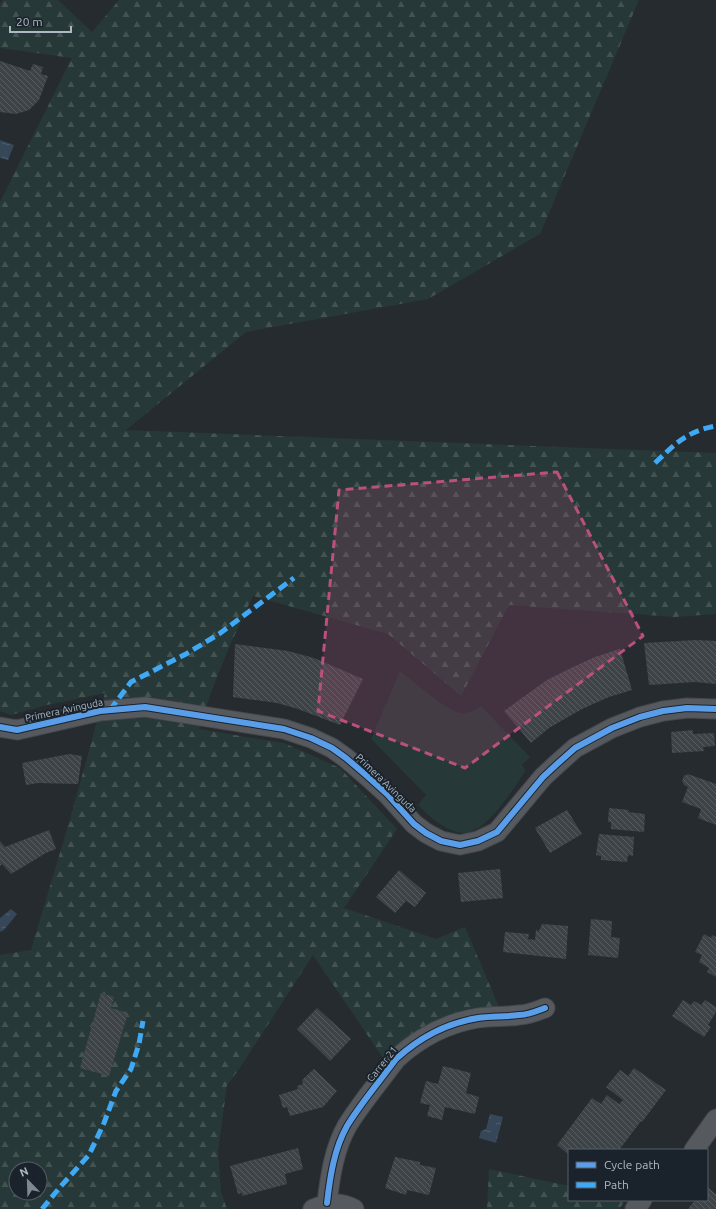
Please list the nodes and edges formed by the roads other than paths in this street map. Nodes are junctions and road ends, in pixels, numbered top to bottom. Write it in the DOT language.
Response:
graph roads {
  1 [pos="716,709"];
  2 [pos="0,727"];
  3 [pos="545,1008"];
  4 [pos="716,1119"];
  5 [pos="695,1149"];
  6 [pos="641,1201"];
  7 [pos="320,1206"];
  8 [pos="354,1209"];
  9 [pos="635,1209"];
  1 -- 2 [label="street, Primera Avinguda"];
  3 -- 7 [label="street, Carrer 21"];
  4 -- 5 [label="street"];
  6 -- 9 [label="street"];
  7 -- 8 [label="street"];
}
